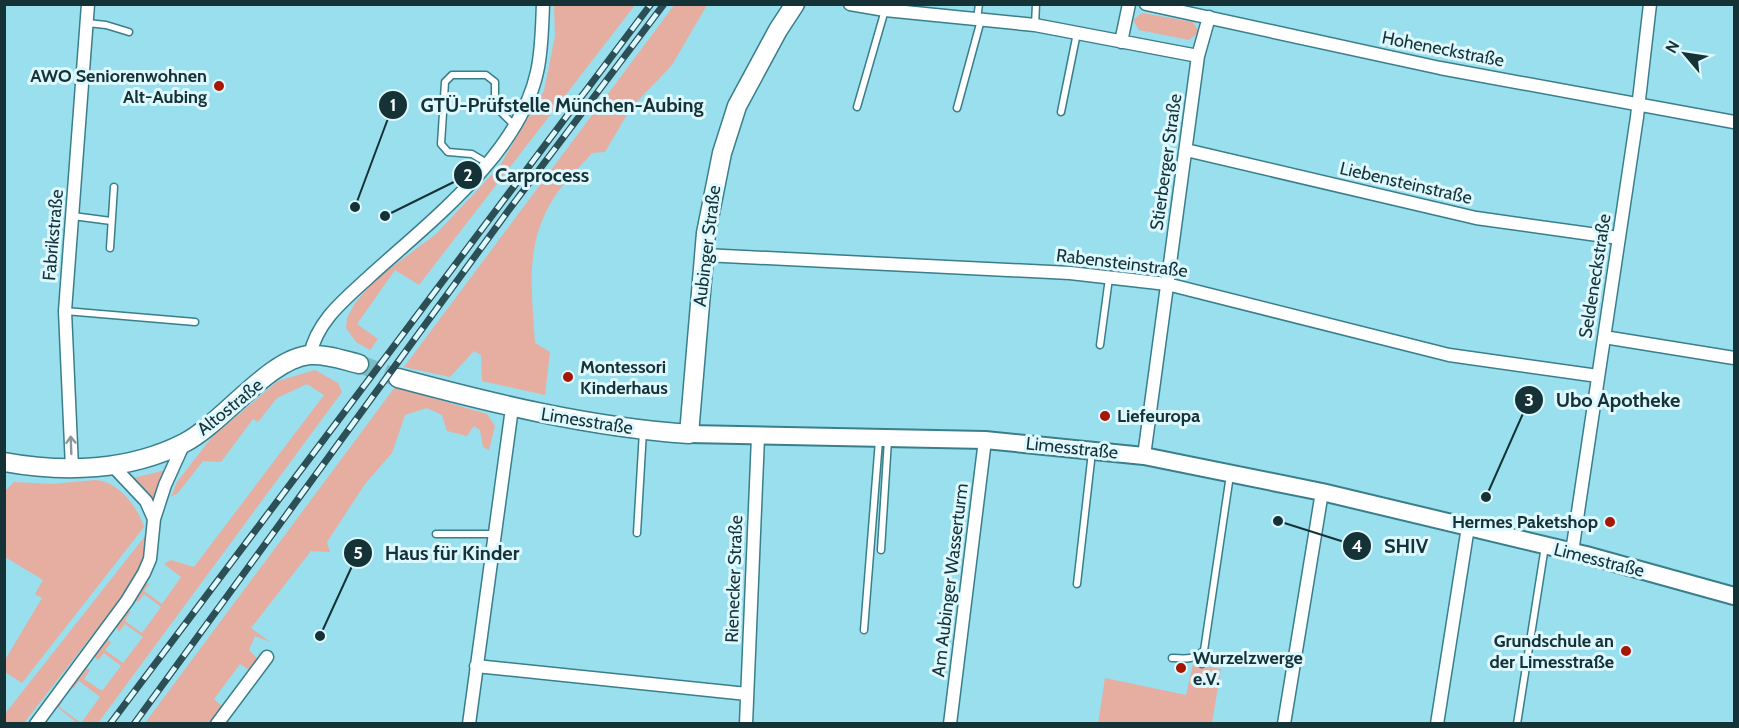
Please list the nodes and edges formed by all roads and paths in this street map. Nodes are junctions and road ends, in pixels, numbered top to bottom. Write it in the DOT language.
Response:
graph roads {
  1 [pos="88,4"];
  2 [pos="543,4"];
  3 [pos="795,4"];
  4 [pos="850,4"];
  5 [pos="979,4"];
  6 [pos="1036,4"];
  7 [pos="1129,4"];
  8 [pos="1146,4"];
  9 [pos="1650,4"];
  10 [pos="885,10"];
  11 [pos="1209,17"];
  12 [pos="979,19"];
  13 [pos="87,23"];
  14 [pos="1035,25"];
  15 [pos="129,32"];
  16 [pos="1077,33"];
  17 [pos="1121,42"];
  18 [pos="1198,56"];
  19 [pos="1639,103"];
  20 [pos="857,107"];
  21 [pos="957,108"];
  22 [pos="1061,112"];
  23 [pos="1734,122"];
  24 [pos="514,125"];
  25 [pos="1186,150"];
  26 [pos="488,164"];
  27 [pos="114,187"];
  28 [pos="73,216"];
  29 [pos="111,221"];
  30 [pos="1619,238"];
  31 [pos="110,248"];
  32 [pos="704,255"];
  33 [pos="1109,278"];
  34 [pos="1167,284"];
  35 [pos="65,311"];
  36 [pos="195,321"];
  37 [pos="1604,337"];
  38 [pos="1100,345"];
  39 [pos="310,355"];
  40 [pos="1734,358"];
  41 [pos="359,364"];
  42 [pos="1598,375"];
  43 [pos="399,378"];
  44 [pos="512,408"];
  45 [pos="643,430"];
  46 [pos="689,434"];
  47 [pos="758,436"];
  48 [pos="884,439"];
  49 [pos="985,440"];
  50 [pos="184,443"];
  51 [pos="1092,449"];
  52 [pos="1144,456"];
  53 [pos="5,462"];
  54 [pos="112,465"];
  55 [pos="72,468"];
  56 [pos="1231,471"];
  57 [pos="1322,492"];
  58 [pos="154,519"];
  59 [pos="1468,527"];
  60 [pos="637,533"];
  61 [pos="436,534"];
  62 [pos="493,534"];
  63 [pos="1545,546"];
  64 [pos="881,550"];
  65 [pos="1572,552"];
  66 [pos="1077,584"];
  67 [pos="1734,596"];
  68 [pos="864,630"];
  69 [pos="1204,650"];
  70 [pos="267,657"];
  71 [pos="1172,658"];
  72 [pos="1202,664"];
  73 [pos="476,666"];
  74 [pos="747,694"];
  75 [pos="36,723"];
  76 [pos="217,723"];
  77 [pos="469,723"];
  78 [pos="746,723"];
  79 [pos="950,723"];
  80 [pos="1284,723"];
  81 [pos="1437,723"];
  82 [pos="1517,723"];
  1 -- 13 [label="street, Fabrikstraße"];
  2 -- 24 [label="street"];
  3 -- 32 [label="main road, Aubinger Straße"];
  4 -- 10 [label="street"];
  5 -- 12 [label="lane"];
  6 -- 14 [label="lane"];
  7 -- 17 [label="street"];
  8 -- 11 [label="street, Hoheneckstraße"];
  9 -- 19 [label="street, Seldeneckstraße"];
  10 -- 12 [label="street"];
  10 -- 20 [label="lane"];
  11 -- 18 [label="street, Stierberger Straße"];
  11 -- 19 [label="street, Hoheneckstraße"];
  12 -- 14 [label="street"];
  12 -- 21 [label="lane"];
  13 -- 15 [label="lane"];
  13 -- 28 [label="street, Fabrikstraße"];
  14 -- 16 [label="street"];
  16 -- 17 [label="street"];
  16 -- 22 [label="lane"];
  17 -- 18 [label="street"];
  18 -- 25 [label="street, Stierberger Straße"];
  19 -- 23 [label="street, Hoheneckstraße"];
  19 -- 30 [label="street, Seldeneckstraße"];
  24 -- 26 [label="street"];
  24 -- 26 [label="lane"];
  25 -- 30 [label="street, Liebensteinstraße"];
  25 -- 34 [label="street, Stierberger Straße"];
  26 -- 39 [label="street"];
  27 -- 29 [label="lane"];
  28 -- 29 [label="lane"];
  28 -- 35 [label="street, Fabrikstraße"];
  29 -- 31 [label="lane"];
  30 -- 37 [label="street, Seldeneckstraße"];
  32 -- 33 [label="street, Rabensteinstraße"];
  32 -- 46 [label="main road, Aubinger Straße"];
  33 -- 34 [label="street, Rabensteinstraße"];
  33 -- 38 [label="lane"];
  34 -- 42 [label="street, Rabensteinstraße"];
  34 -- 52 [label="street, Stierberger Straße"];
  35 -- 36 [label="lane"];
  55 -- 35 [label="street, Fabrikstraße, one-way"];
  37 -- 40 [label="street"];
  37 -- 42 [label="street, Seldeneckstraße"];
  39 -- 41 [label="main road"];
  39 -- 50 [label="main road, Altostraße"];
  42 -- 65 [label="street, Seldeneckstraße"];
  43 -- 44 [label="main road, Limesstraße"];
  44 -- 45 [label="main road, Limesstraße"];
  44 -- 62 [label="street"];
  45 -- 46 [label="main road, Limesstraße"];
  45 -- 60 [label="lane"];
  46 -- 47 [label="street, Limesstraße"];
  47 -- 48 [label="street, Limesstraße"];
  47 -- 74 [label="street, Rienecker Straße"];
  48 -- 49 [label="street, Limesstraße"];
  48 -- 64 [label="lane"];
  48 -- 68 [label="lane"];
  49 -- 51 [label="street, Limesstraße"];
  49 -- 79 [label="street, Am Aubinger Wasserturm"];
  50 -- 54 [label="main road, Altostraße"];
  50 -- 58 [label="street"];
  51 -- 52 [label="street, Limesstraße"];
  51 -- 66 [label="lane"];
  52 -- 56 [label="street, Limesstraße"];
  53 -- 55 [label="main road, Altostraße"];
  54 -- 55 [label="main road, Altostraße"];
  54 -- 58 [label="street"];
  56 -- 57 [label="street, Limesstraße"];
  56 -- 69 [label="lane"];
  57 -- 59 [label="street, Limesstraße"];
  57 -- 80 [label="street"];
  58 -- 75 [label="street"];
  59 -- 63 [label="street, Limesstraße"];
  59 -- 81 [label="street"];
  61 -- 62 [label="lane"];
  62 -- 73 [label="street"];
  63 -- 65 [label="street, Limesstraße"];
  63 -- 82 [label="lane"];
  65 -- 67 [label="street, Limesstraße"];
  69 -- 71 [label="lane"];
  69 -- 72 [label="lane"];
  70 -- 76 [label="street"];
  73 -- 74 [label="street"];
  73 -- 77 [label="street"];
  74 -- 78 [label="street, Rienecker Straße"];
}
